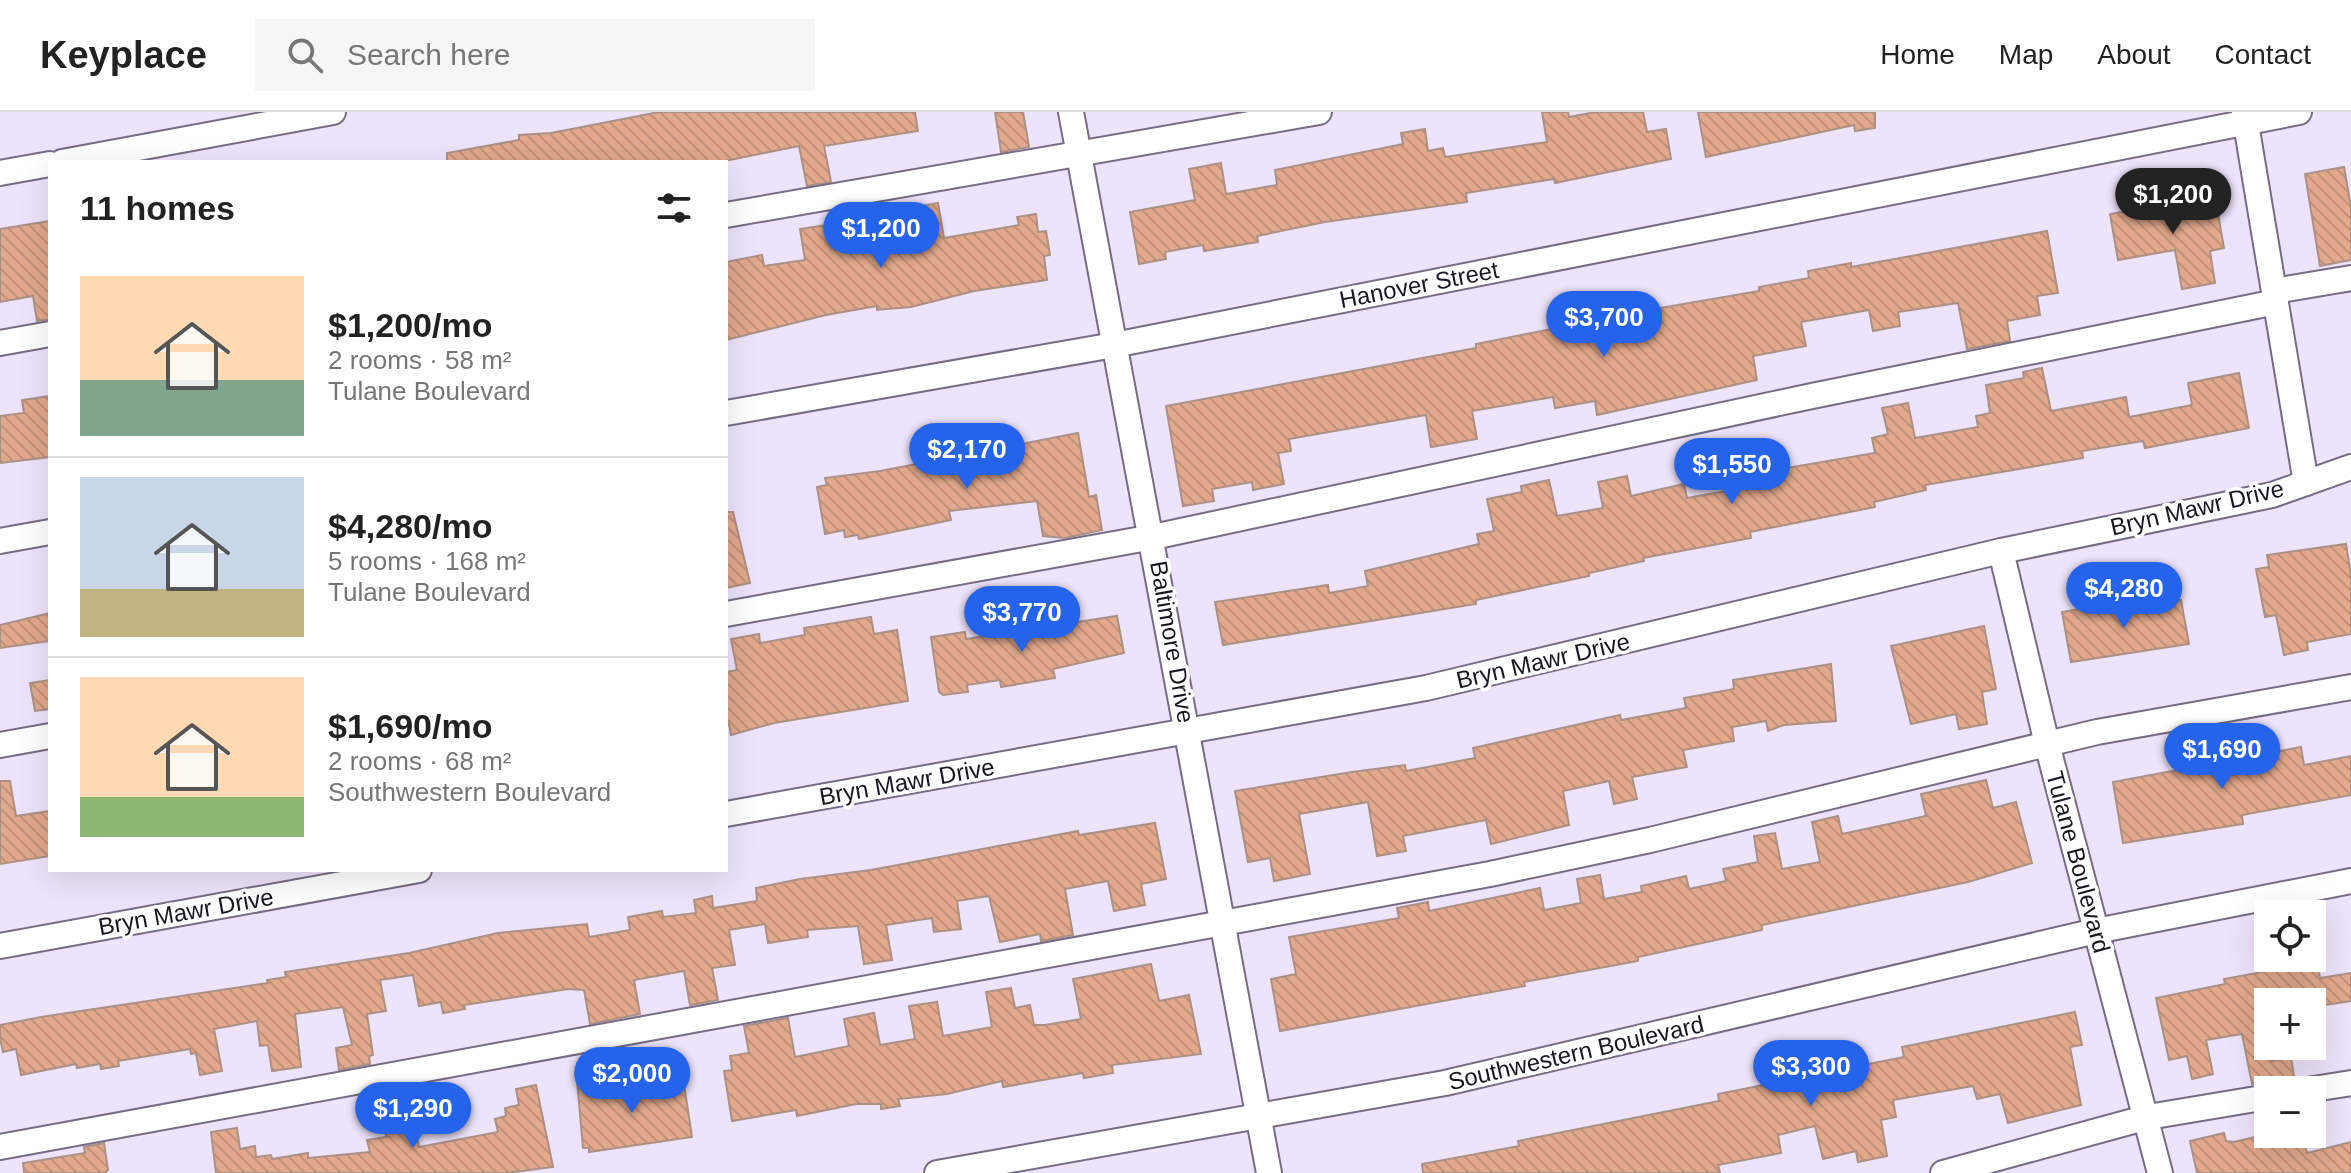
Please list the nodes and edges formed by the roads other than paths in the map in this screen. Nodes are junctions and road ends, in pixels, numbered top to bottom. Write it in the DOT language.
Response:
graph roads {
  1 [pos="333,112"];
  2 [pos="1071,112"];
  3 [pos="1319,112"];
  4 [pos="2299,112"];
  5 [pos="2245,117"];
  6 [pos="1079,153"];
  7 [pos="73,160"];
  8 [pos="48,164"];
  9 [pos="0,173"];
  10 [pos="728,215"];
  11 [pos="2351,278"];
  12 [pos="2275,297"];
  13 [pos="48,334"];
  14 [pos="0,343"];
  15 [pos="1114,345"];
  16 [pos="728,413"];
  17 [pos="2351,467"];
  18 [pos="2306,483"];
  19 [pos="48,532"];
  20 [pos="1153,537"];
  21 [pos="0,541"];
  22 [pos="2001,551"];
  23 [pos="728,614"];
  24 [pos="2351,687"];
  25 [pos="1189,731"];
  26 [pos="48,736"];
  27 [pos="2047,744"];
  28 [pos="0,745"];
  29 [pos="728,814"];
  30 [pos="408,872"];
  31 [pos="2351,881"];
  32 [pos="1224,924"];
  33 [pos="2096,931"];
  34 [pos="0,946"];
  35 [pos="2351,1083"];
  36 [pos="2326,1087"];
  37 [pos="2254,1099"];
  38 [pos="1258,1115"];
  39 [pos="2148,1117"];
  40 [pos="0,1147"];
  41 [pos="937,1173"];
  42 [pos="1269,1173"];
  43 [pos="1943,1173"];
  44 [pos="2160,1173"];
  1 -- 7 [label="street"];
  2 -- 6 [label="street, Baltimore Drive"];
  3 -- 6 [label="street"];
  4 -- 5 [label="street, Hanover Street"];
  5 -- 12 [label="street"];
  5 -- 15 [label="street, Hanover Street"];
  6 -- 10 [label="street"];
  6 -- 15 [label="street, Baltimore Drive"];
  8 -- 9 [label="street"];
  11 -- 12 [label="street"];
  12 -- 18 [label="street"];
  12 -- 20 [label="street"];
  13 -- 14 [label="street"];
  15 -- 16 [label="street, Hanover Street"];
  15 -- 20 [label="street, Baltimore Drive"];
  17 -- 18 [label="street, Bryn Mawr Drive"];
  18 -- 22 [label="street, Bryn Mawr Drive"];
  19 -- 21 [label="street"];
  20 -- 23 [label="street"];
  20 -- 25 [label="street, Baltimore Drive"];
  22 -- 25 [label="street, Bryn Mawr Drive"];
  22 -- 27 [label="street, Tulane Boulevard"];
  24 -- 27 [label="street"];
  25 -- 29 [label="street, Bryn Mawr Drive"];
  25 -- 32 [label="street, Baltimore Drive"];
  26 -- 28 [label="street"];
  27 -- 32 [label="street"];
  27 -- 33 [label="street, Tulane Boulevard"];
  30 -- 34 [label="street, Bryn Mawr Drive"];
  31 -- 33 [label="street, Southwestern Boulevard"];
  32 -- 38 [label="street, Baltimore Drive"];
  32 -- 40 [label="street"];
  33 -- 38 [label="street, Southwestern Boulevard"];
  33 -- 39 [label="street, Tulane Boulevard"];
  35 -- 36 [label="street"];
  37 -- 39 [label="street"];
  38 -- 41 [label="street, Southwestern Boulevard"];
  38 -- 42 [label="street, Baltimore Drive"];
  39 -- 43 [label="street"];
  39 -- 44 [label="street, Tulane Boulevard"];
}
